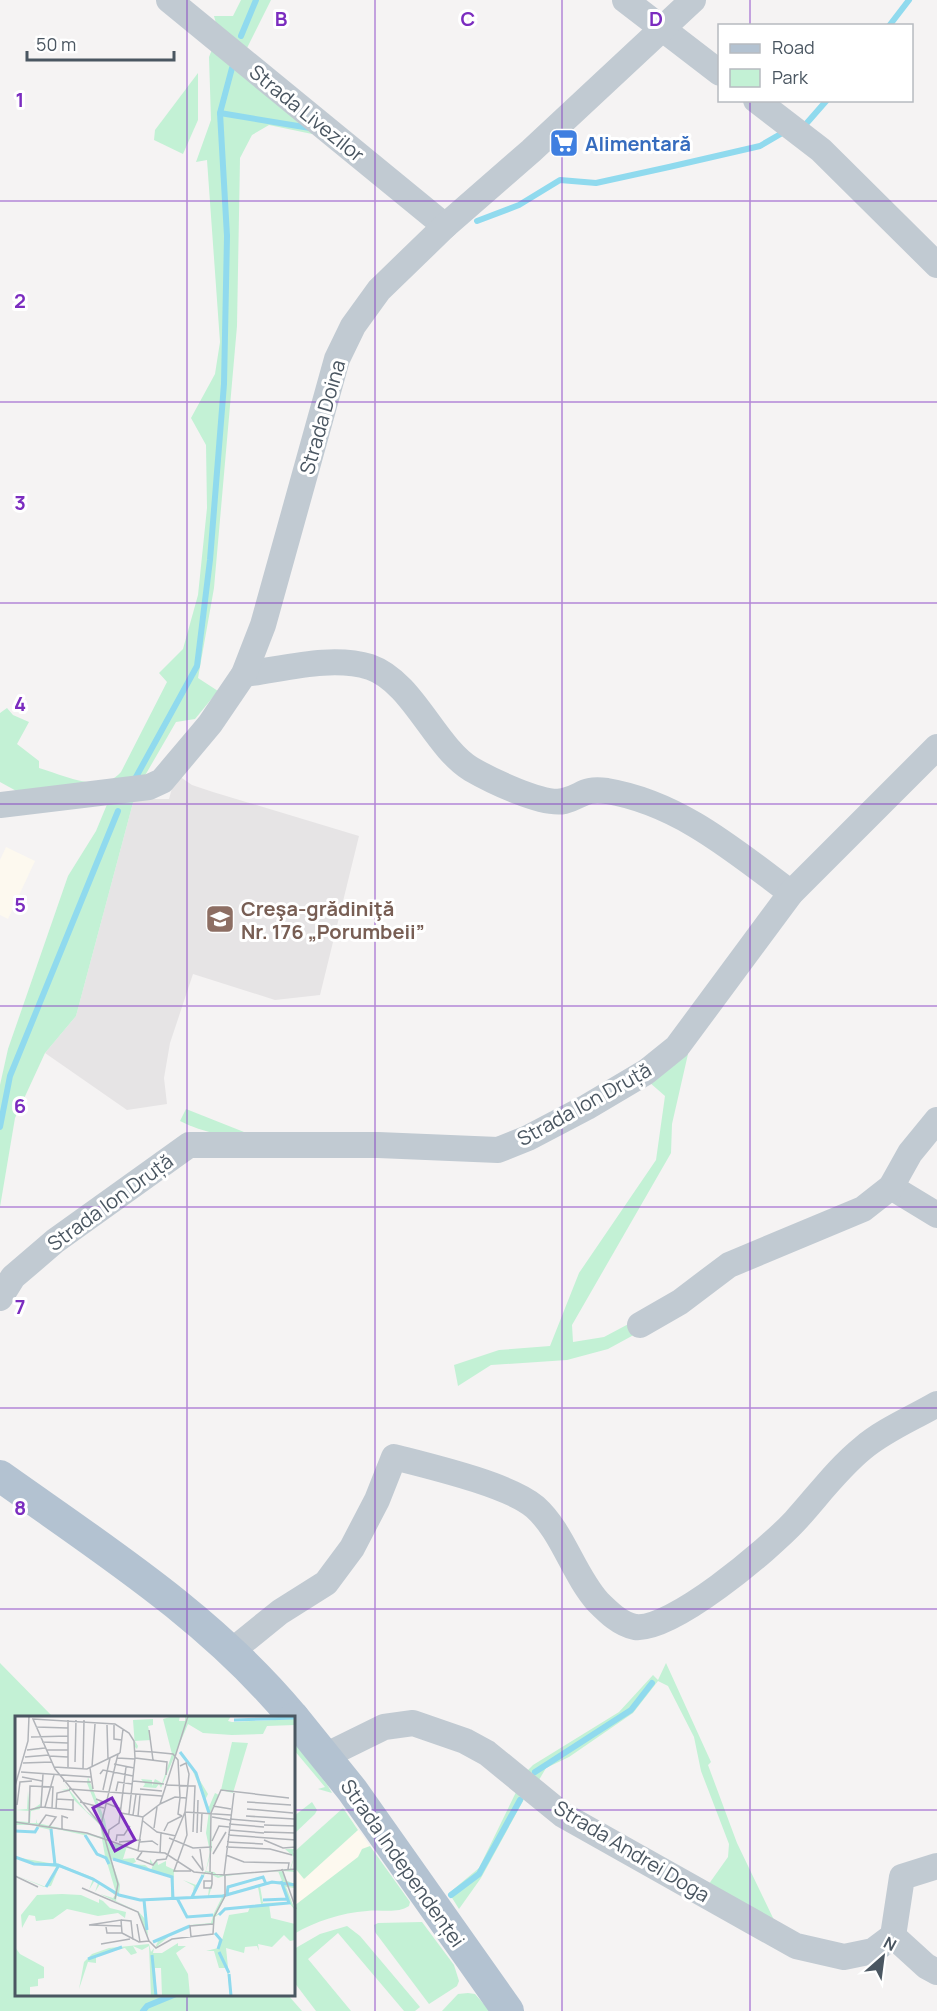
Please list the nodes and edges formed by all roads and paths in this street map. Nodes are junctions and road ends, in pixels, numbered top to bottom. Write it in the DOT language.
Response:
graph roads {
  1 [pos="169,0"];
  2 [pos="625,0"];
  3 [pos="693,0"];
  4 [pos="662,30"];
  5 [pos="718,72"];
  6 [pos="759,102"];
  7 [pos="445,226"];
  8 [pos="937,265"];
  9 [pos="244,674"];
  10 [pos="937,747"];
  11 [pos="0,805"];
  12 [pos="791,893"];
  13 [pos="937,1120"];
  14 [pos="891,1187"];
  15 [pos="937,1215"];
  16 [pos="0,1298"];
  17 [pos="640,1325"];
  18 [pos="937,1404"];
  19 [pos="0,1476"];
  20 [pos="233,1650"];
  21 [pos="292,1716"];
  22 [pos="296,1720"];
  23 [pos="325,1756"];
  24 [pos="937,1866"];
  25 [pos="893,1936"];
  26 [pos="937,1972"];
  27 [pos="508,2011"];
  1 -- 7 [label="street, Strada Livezilor"];
  2 -- 4 [label="street"];
  3 -- 4 [label="street, Strada Doina"];
  4 -- 5 [label="street"];
  4 -- 7 [label="street, Strada Doina"];
  6 -- 8 [label="street"];
  7 -- 9 [label="street, Strada Doina"];
  9 -- 11 [label="street, Strada Doina"];
  9 -- 12 [label="street"];
  10 -- 12 [label="street, Strada Ion Druță"];
  12 -- 16 [label="street, Strada Ion Druță"];
  13 -- 14 [label="street"];
  14 -- 15 [label="street"];
  14 -- 17 [label="street"];
  18 -- 20 [label="street"];
  19 -- 20 [label="main road, Strada Independenței"];
  20 -- 21 [label="main road, Strada Independenței"];
  22 -- 23 [label="main road, Strada Independenței"];
  23 -- 25 [label="street, Strada Andrei Doga"];
  23 -- 27 [label="main road, Strada Independenței"];
  24 -- 25 [label="street"];
  25 -- 26 [label="street"];
}
